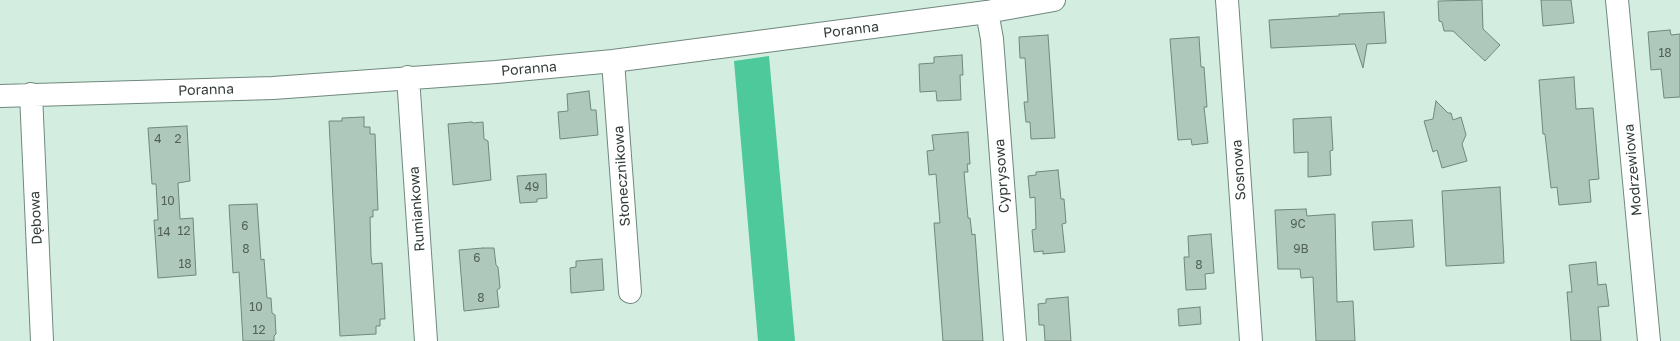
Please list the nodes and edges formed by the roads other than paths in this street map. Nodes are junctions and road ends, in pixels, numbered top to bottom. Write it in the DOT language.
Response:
graph roads {
  1 [pos="1054,0"];
  2 [pos="1227,0"];
  3 [pos="1617,0"];
  4 [pos="987,12"];
  5 [pos="613,61"];
  6 [pos="408,77"];
  7 [pos="31,94"];
  8 [pos="0,96"];
  9 [pos="630,292"];
  10 [pos="42,341"];
  11 [pos="426,341"];
  12 [pos="1015,341"];
  13 [pos="1251,341"];
  14 [pos="1649,341"];
  1 -- 4 [label="street, Poranna"];
  2 -- 13 [label="street, Sosnowa"];
  3 -- 14 [label="street, Modrzewiowa"];
  4 -- 5 [label="street, Poranna"];
  4 -- 12 [label="street, Cyprysowa"];
  5 -- 6 [label="street, Poranna"];
  5 -- 9 [label="street, Słonecznikowa"];
  6 -- 7 [label="street, Poranna"];
  6 -- 11 [label="street, Rumiankowa"];
  7 -- 8 [label="street, Poranna"];
  7 -- 10 [label="street, Dębowa"];
}
